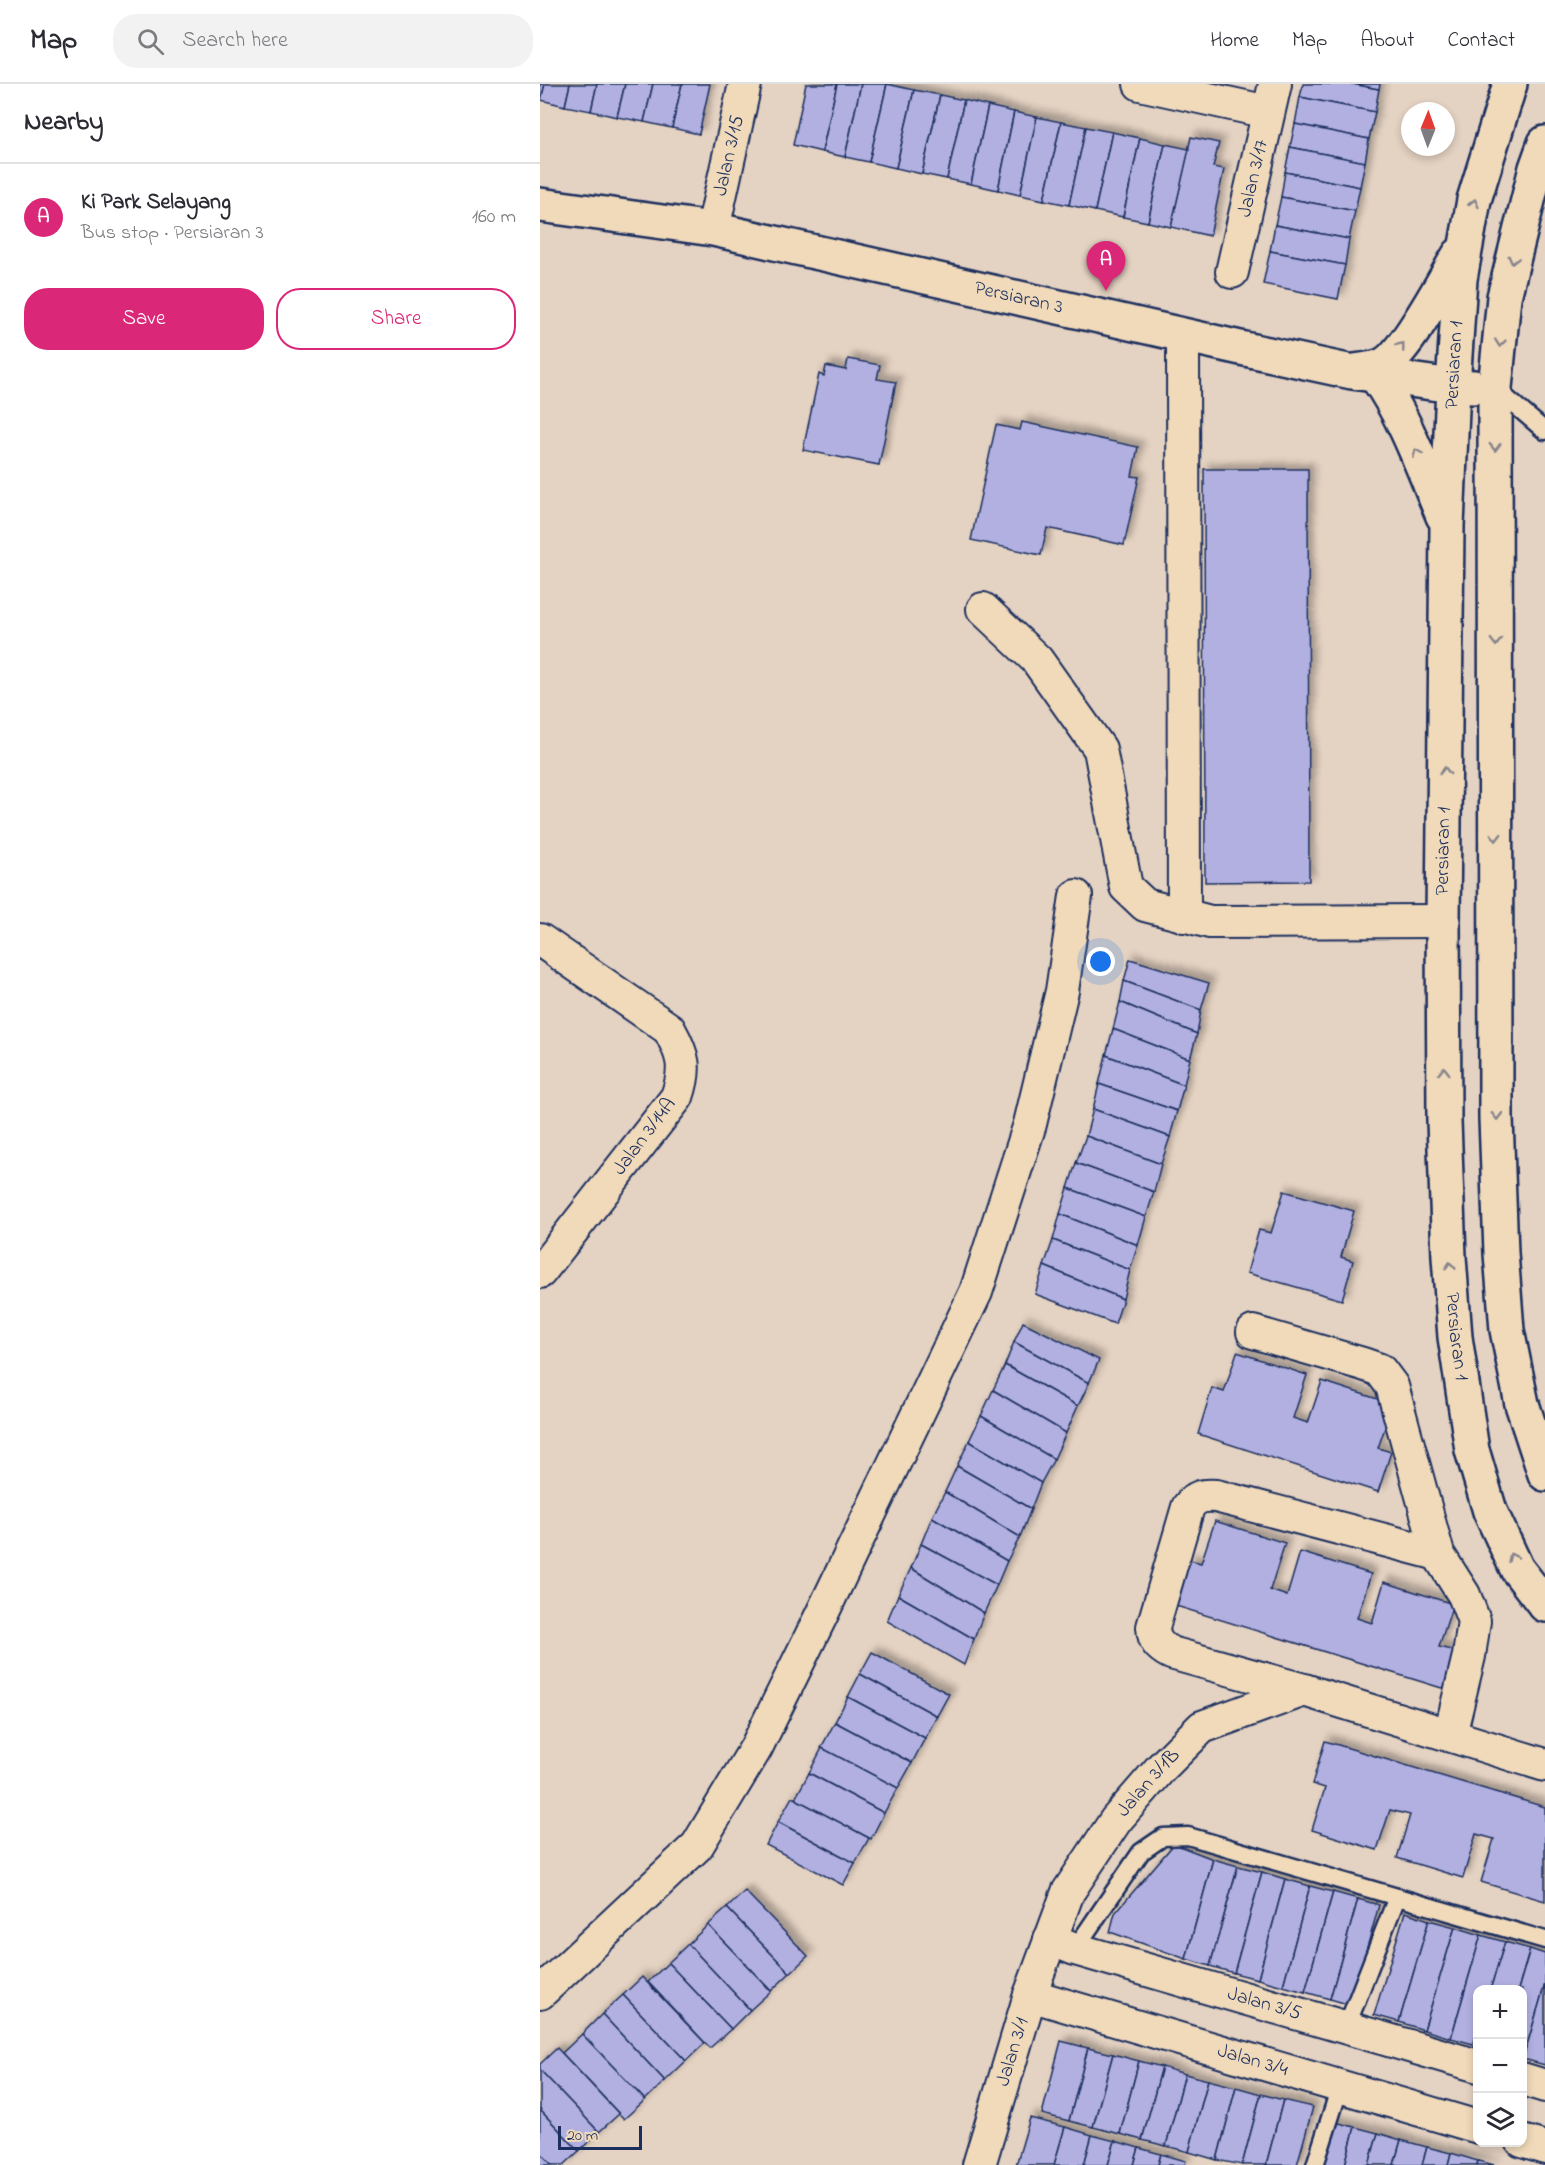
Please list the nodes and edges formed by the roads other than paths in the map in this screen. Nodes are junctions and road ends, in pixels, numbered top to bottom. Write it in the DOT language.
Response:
graph roads {
  1 [pos="745,84"];
  2 [pos="1140,84"];
  3 [pos="1510,84"];
  4 [pos="1271,98"];
  5 [pos="1545,143"];
  6 [pos="540,204"];
  7 [pos="713,229"];
  8 [pos="1466,244"];
  9 [pos="1232,272"];
  10 [pos="1183,335"];
  11 [pos="1364,374"];
  12 [pos="1453,386"];
  13 [pos="1495,388"];
  14 [pos="1545,431"];
  15 [pos="1447,526"];
  16 [pos="983,609"];
  17 [pos="1076,896"];
  18 [pos="1184,916"];
  19 [pos="1443,921"];
  20 [pos="540,940"];
  21 [pos="540,1272"];
  22 [pos="1253,1332"];
  23 [pos="1533,1414"];
  24 [pos="1545,1474"];
  25 [pos="1438,1554"];
  26 [pos="1545,1605"];
  27 [pos="1304,1690"];
  28 [pos="1450,1735"];
  29 [pos="1545,1765"];
  30 [pos="1397,1897"];
  31 [pos="1545,1940"];
  32 [pos="1062,1944"];
  33 [pos="540,1993"];
  34 [pos="1030,1995"];
  35 [pos="1346,2028"];
  36 [pos="1473,2065"];
  37 [pos="1527,2081"];
  38 [pos="1545,2086"];
  39 [pos="1340,2087"];
  40 [pos="1473,2126"];
  41 [pos="1527,2143"];
  42 [pos="1545,2148"];
  43 [pos="979,2165"];
  44 [pos="1315,2165"];
  1 -- 7 [label="street, Jalan 3/15"];
  2 -- 4 [label="street"];
  8 -- 3 [label="main road, Persiaran 1, one-way"];
  4 -- 9 [label="street, Jalan 3/17"];
  5 -- 13 [label="main road, one-way"];
  6 -- 7 [label="main road, Persiaran 3"];
  7 -- 10 [label="main road, Persiaran 3"];
  11 -- 8 [label="main road, one-way"];
  8 -- 12 [label="main road, Persiaran 1"];
  10 -- 11 [label="main road, Persiaran 3"];
  10 -- 18 [label="street"];
  11 -- 12 [label="main road, Persiaran 3"];
  15 -- 11 [label="main road, one-way"];
  12 -- 13 [label="main road, Persiaran 3"];
  12 -- 15 [label="main road, Persiaran 1"];
  13 -- 14 [label="lane"];
  13 -- 23 [label="main road, one-way"];
  19 -- 15 [label="main road, Persiaran 1, one-way"];
  16 -- 18 [label="street"];
  17 -- 33 [label="street"];
  18 -- 19 [label="street"];
  26 -- 19 [label="main road, Persiaran 1, one-way"];
  20 -- 21 [label="street, Jalan 3/14A"];
  22 -- 25 [label="street"];
  23 -- 24 [label="main road"];
  25 -- 27 [label="street"];
  25 -- 28 [label="street"];
  27 -- 28 [label="street"];
  27 -- 32 [label="street, Jalan 3/1B"];
  28 -- 29 [label="street"];
  30 -- 31 [label="lane"];
  30 -- 32 [label="lane"];
  30 -- 35 [label="lane"];
  32 -- 34 [label="street, Jalan 3/1"];
  32 -- 35 [label="street, Jalan 3/5"];
  34 -- 39 [label="street, Jalan 3/4"];
  34 -- 43 [label="street, Jalan 3/1"];
  35 -- 36 [label="street, Jalan 3/5"];
  37 -- 38 [label="street"];
  39 -- 40 [label="street, Jalan 3/4"];
  39 -- 44 [label="lane"];
  41 -- 42 [label="street"];
}
